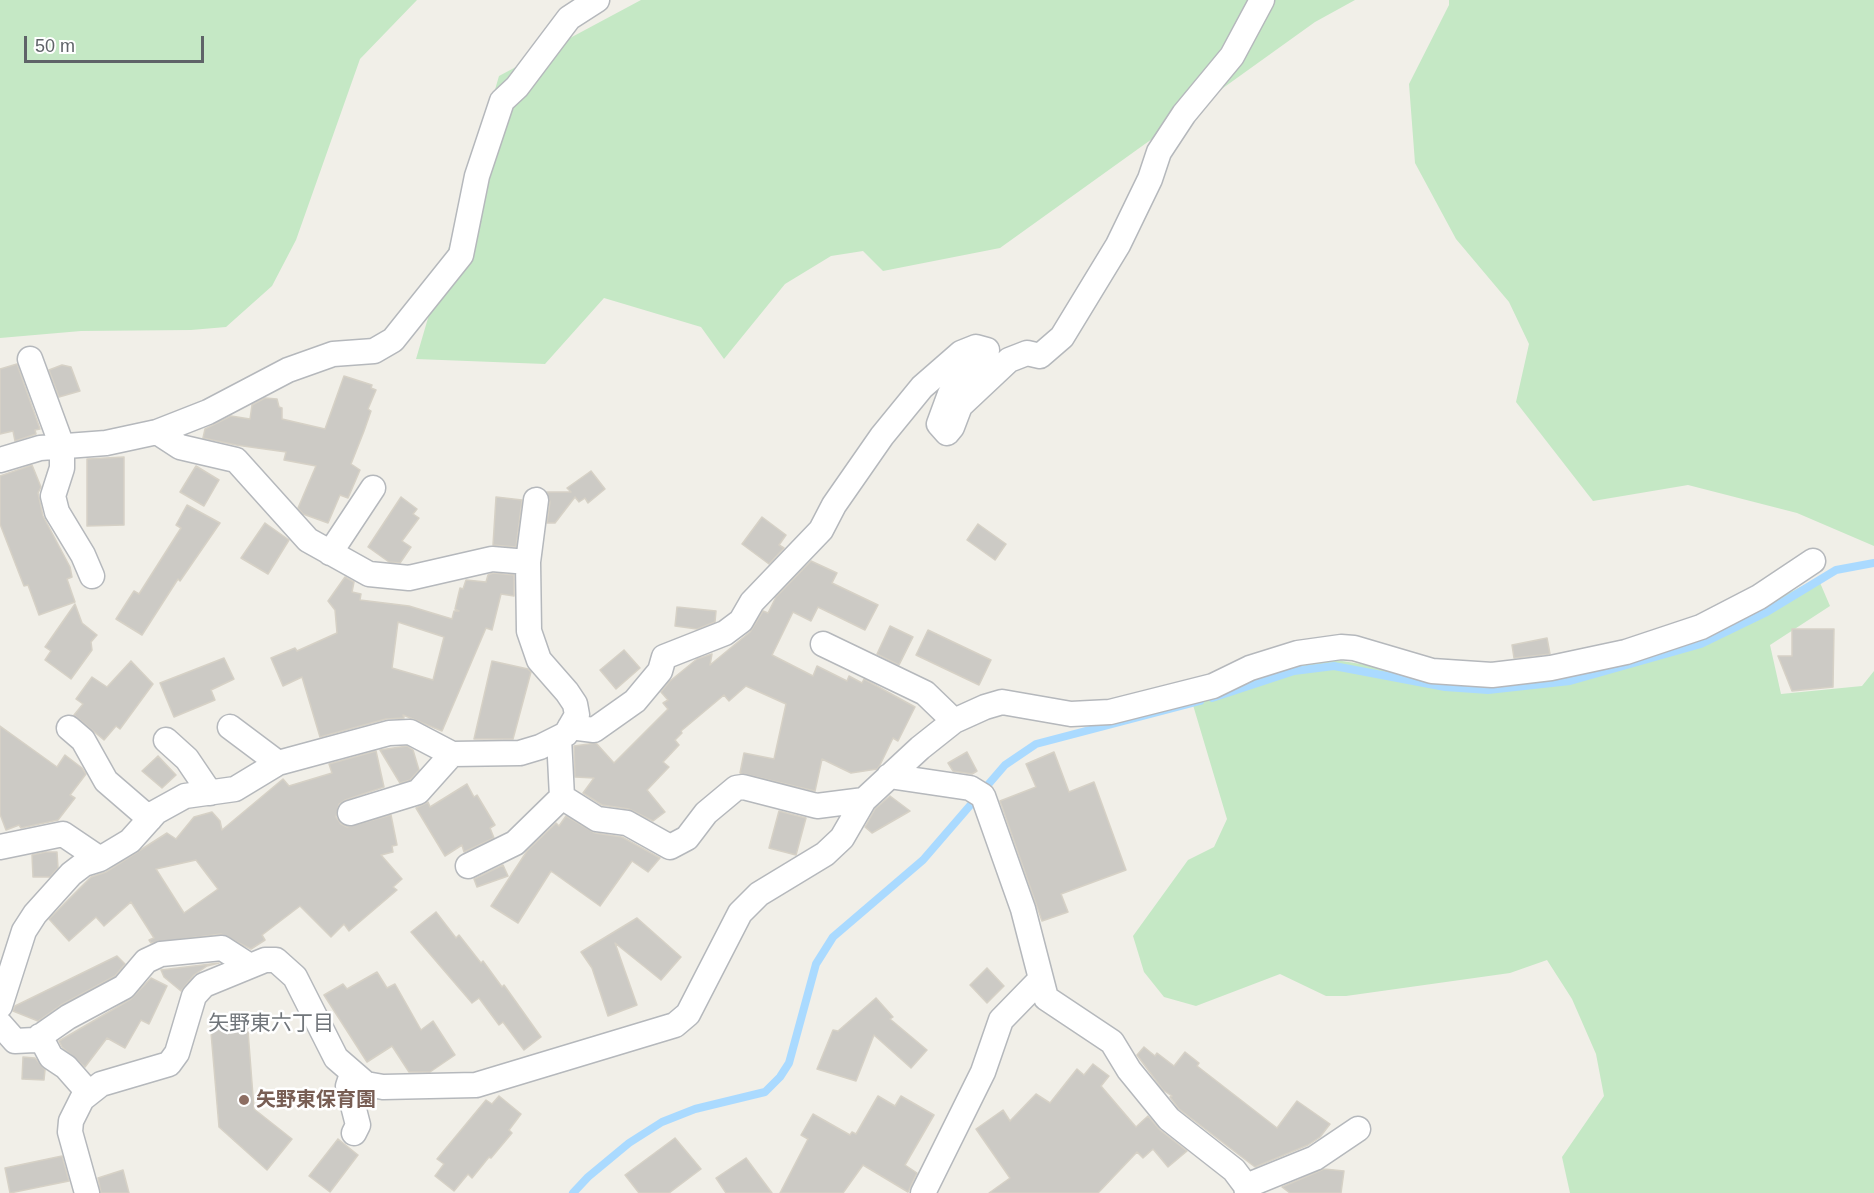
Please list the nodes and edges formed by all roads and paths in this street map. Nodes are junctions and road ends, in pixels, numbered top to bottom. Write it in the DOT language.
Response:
graph roads {
  1 [pos="597,0"];
  2 [pos="1262,0"];
  3 [pos="30,359"];
  4 [pos="158,432"];
  5 [pos="62,446"];
  6 [pos="0,460"];
  7 [pos="373,488"];
  8 [pos="536,500"];
  9 [pos="330,553"];
  10 [pos="1813,561"];
  11 [pos="528,562"];
  12 [pos="92,576"];
  13 [pos="823,644"];
  14 [pos="954,721"];
  15 [pos="230,727"];
  16 [pos="69,728"];
  17 [pos="564,732"];
  18 [pos="166,740"];
  19 [pos="452,754"];
  20 [pos="278,763"];
  21 [pos="889,776"];
  22 [pos="210,793"];
  23 [pos="562,797"];
  24 [pos="864,800"];
  25 [pos="350,813"];
  26 [pos="150,819"];
  27 [pos="0,848"];
  28 [pos="100,859"];
  29 [pos="468,866"];
  30 [pos="250,966"];
  31 [pos="1040,980"];
  32 [pos="0,1006"];
  33 [pos="0,1024"];
  34 [pos="40,1036"];
  35 [pos="352,1074"];
  36 [pos="88,1092"];
  37 [pos="1358,1129"];
  38 [pos="354,1133"];
  39 [pos="1246,1189"];
  40 [pos="87,1193"];
  41 [pos="923,1193"];
  1 -- 4 [label="street"];
  2 -- 17 [label="street"];
  3 -- 5 [label="street"];
  4 -- 5 [label="street"];
  4 -- 9 [label="street"];
  5 -- 6 [label="street"];
  5 -- 12 [label="street"];
  7 -- 9 [label="street"];
  8 -- 11 [label="street"];
  9 -- 11 [label="street"];
  10 -- 14 [label="street"];
  11 -- 17 [label="street"];
  13 -- 14 [label="street"];
  14 -- 21 [label="street"];
  15 -- 20 [label="street"];
  16 -- 26 [label="street"];
  17 -- 19 [label="street"];
  17 -- 23 [label="street"];
  18 -- 22 [label="street"];
  19 -- 20 [label="street"];
  19 -- 25 [label="street"];
  20 -- 22 [label="street"];
  21 -- 24 [label="street"];
  21 -- 31 [label="street"];
  22 -- 26 [label="street"];
  23 -- 24 [label="street"];
  23 -- 29 [label="street"];
  24 -- 35 [label="street"];
  26 -- 28 [label="street"];
  27 -- 28 [label="street"];
  28 -- 32 [label="street"];
  30 -- 34 [label="street"];
  30 -- 35 [label="street"];
  30 -- 36 [label="street"];
  31 -- 39 [label="street"];
  31 -- 41 [label="street"];
  33 -- 34 [label="street"];
  34 -- 36 [label="street"];
  35 -- 38 [label="street"];
  36 -- 40 [label="street"];
  37 -- 39 [label="street"];
}
